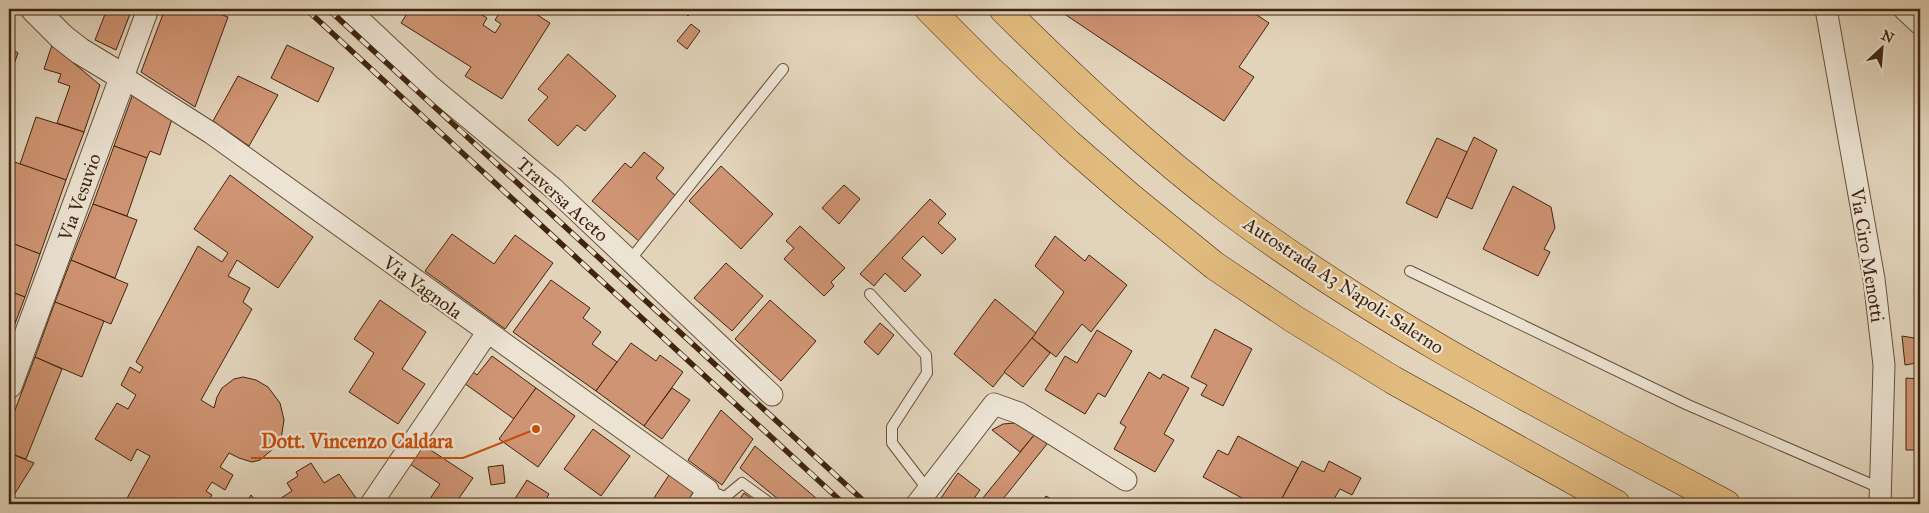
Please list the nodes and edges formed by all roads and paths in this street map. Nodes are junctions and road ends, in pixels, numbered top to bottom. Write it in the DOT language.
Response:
graph roads {
  1 [pos="34,9"];
  2 [pos="148,9"];
  3 [pos="348,9"];
  4 [pos="929,9"];
  5 [pos="1003,9"];
  6 [pos="1826,9"];
  7 [pos="1904,9"];
  8 [pos="1920,24"];
  9 [pos="783,69"];
  10 [pos="123,77"];
  11 [pos="630,260"];
  12 [pos="1410,270"];
  13 [pos="870,294"];
  14 [pos="487,333"];
  15 [pos="9,385"];
  16 [pos="772,395"];
  17 [pos="1126,480"];
  18 [pos="1880,496"];
  19 [pos="703,497"];
  20 [pos="922,497"];
  21 [pos="371,504"];
  22 [pos="771,504"];
  23 [pos="1616,504"];
  24 [pos="1726,504"];
  1 -- 10 [label="street"];
  2 -- 10 [label="street, Via Vesuvio"];
  3 -- 11 [label="street, Traversa Aceto"];
  4 -- 23 [label="highway"];
  5 -- 24 [label="highway, Autostrada A3 Napoli-Salerno"];
  6 -- 18 [label="street, Via Ciro Menotti"];
  7 -- 8 [label="street"];
  9 -- 11 [label="lane"];
  10 -- 14 [label="street, Via Vagnola"];
  10 -- 15 [label="street, Via Vesuvio"];
  11 -- 16 [label="street, Traversa Aceto"];
  12 -- 18 [label="lane"];
  13 -- 20 [label="lane"];
  14 -- 19 [label="street, Via Vagnola"];
  14 -- 21 [label="street"];
  17 -- 20 [label="street"];
  19 -- 22 [label="lane"];
}
